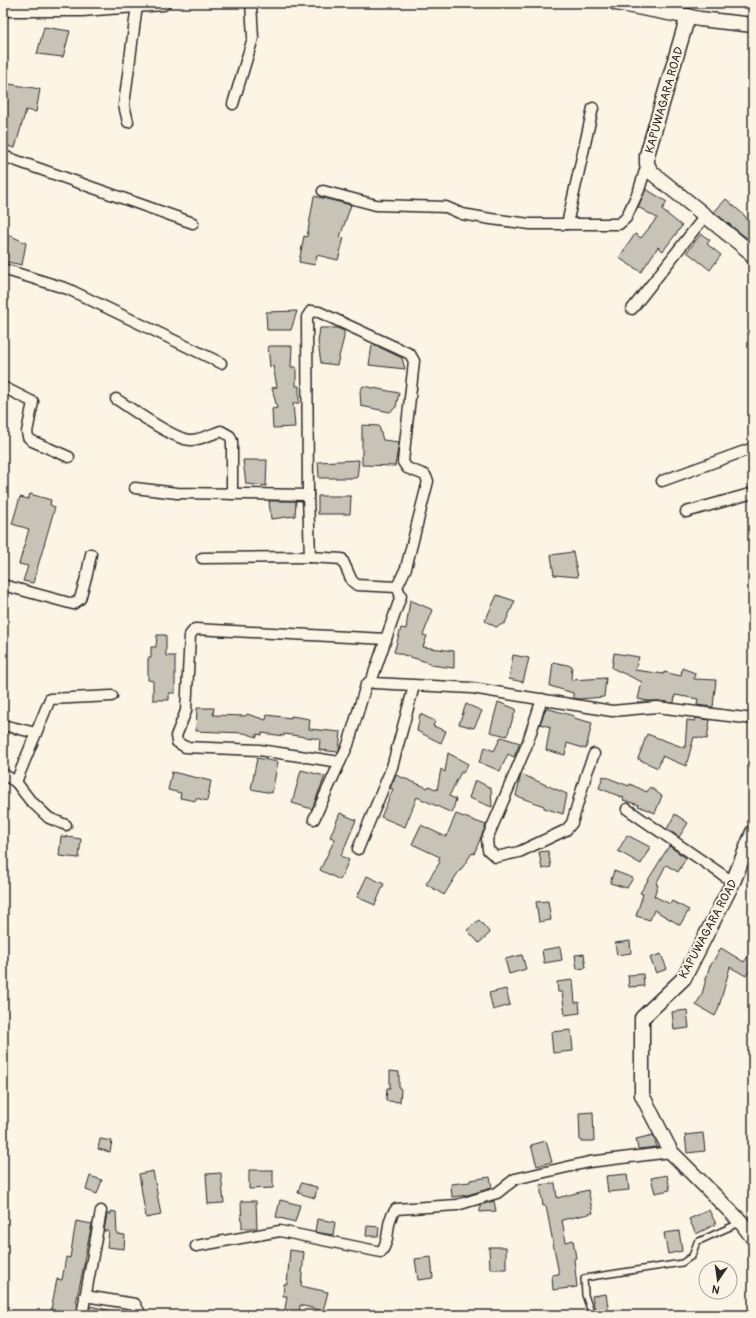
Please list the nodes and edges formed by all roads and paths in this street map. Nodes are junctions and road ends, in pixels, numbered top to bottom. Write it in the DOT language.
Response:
graph roads {
  1 [pos="163,3"];
  2 [pos="251,3"];
  3 [pos="616,3"];
  4 [pos="137,5"];
  5 [pos="86,6"];
  6 [pos="3,9"];
  7 [pos="688,16"];
  8 [pos="753,25"];
  9 [pos="233,104"];
  10 [pos="593,108"];
  11 [pos="128,122"];
  12 [pos="3,156"];
  13 [pos="647,164"];
  14 [pos="323,191"];
  15 [pos="705,216"];
  16 [pos="193,223"];
  17 [pos="567,224"];
  18 [pos="753,257"];
  19 [pos="3,269"];
  20 [pos="632,310"];
  21 [pos="221,363"];
  22 [pos="3,387"];
  23 [pos="116,399"];
  24 [pos="753,448"];
  25 [pos="69,457"];
  26 [pos="662,481"];
  27 [pos="135,488"];
  28 [pos="753,493"];
  29 [pos="232,494"];
  30 [pos="308,495"];
  31 [pos="686,512"];
  32 [pos="91,554"];
  33 [pos="310,557"];
  34 [pos="202,558"];
  35 [pos="3,585"];
  36 [pos="397,588"];
  37 [pos="386,639"];
  38 [pos="372,679"];
  39 [pos="414,686"];
  40 [pos="112,696"];
  41 [pos="542,699"];
  42 [pos="753,719"];
  43 [pos="3,725"];
  44 [pos="36,733"];
  45 [pos="594,754"];
  46 [pos="340,762"];
  47 [pos="3,774"];
  48 [pos="16,782"];
  49 [pos="627,809"];
  50 [pos="314,819"];
  51 [pos="66,825"];
  52 [pos="753,832"];
  53 [pos="358,848"];
  54 [pos="733,882"];
  55 [pos="671,1152"];
  56 [pos="101,1211"];
  57 [pos="741,1222"];
  58 [pos="753,1238"];
  59 [pos="196,1246"];
  60 [pos="85,1296"];
  61 [pos="82,1315"];
  62 [pos="141,1315"];
  63 [pos="592,1315"];
  1 -- 4 [label="street"];
  2 -- 9 [label="street"];
  3 -- 7 [label="street"];
  4 -- 5 [label="street"];
  4 -- 11 [label="street"];
  5 -- 6 [label="street"];
  7 -- 8 [label="street"];
  7 -- 13 [label="street, KAPUWAGARA ROAD"];
  10 -- 17 [label="street"];
  12 -- 16 [label="street"];
  13 -- 15 [label="street, KAPUWAGARA ROAD"];
  13 -- 17 [label="street"];
  14 -- 17 [label="street"];
  15 -- 18 [label="street, KAPUWAGARA ROAD"];
  15 -- 20 [label="street"];
  19 -- 21 [label="street"];
  22 -- 25 [label="street"];
  23 -- 29 [label="street"];
  24 -- 26 [label="street"];
  27 -- 29 [label="street"];
  28 -- 31 [label="street"];
  29 -- 30 [label="street"];
  30 -- 33 [label="street"];
  30 -- 36 [label="street"];
  32 -- 35 [label="street"];
  33 -- 34 [label="street"];
  33 -- 36 [label="street"];
  36 -- 37 [label="street"];
  37 -- 38 [label="street"];
  37 -- 46 [label="street"];
  38 -- 39 [label="street"];
  38 -- 46 [label="street"];
  39 -- 41 [label="street"];
  39 -- 53 [label="street"];
  40 -- 44 [label="street"];
  41 -- 42 [label="street"];
  41 -- 45 [label="street"];
  43 -- 44 [label="street"];
  44 -- 48 [label="street"];
  46 -- 50 [label="street"];
  47 -- 48 [label="street"];
  48 -- 51 [label="street"];
  49 -- 54 [label="street"];
  52 -- 54 [label="street, KAPUWAGARA ROAD"];
  54 -- 55 [label="street, KAPUWAGARA ROAD"];
  55 -- 57 [label="street, KAPUWAGARA ROAD"];
  55 -- 59 [label="street"];
  56 -- 60 [label="street"];
  57 -- 58 [label="street, KAPUWAGARA ROAD"];
  57 -- 63 [label="lane"];
  60 -- 61 [label="street"];
  60 -- 62 [label="street"];
}
